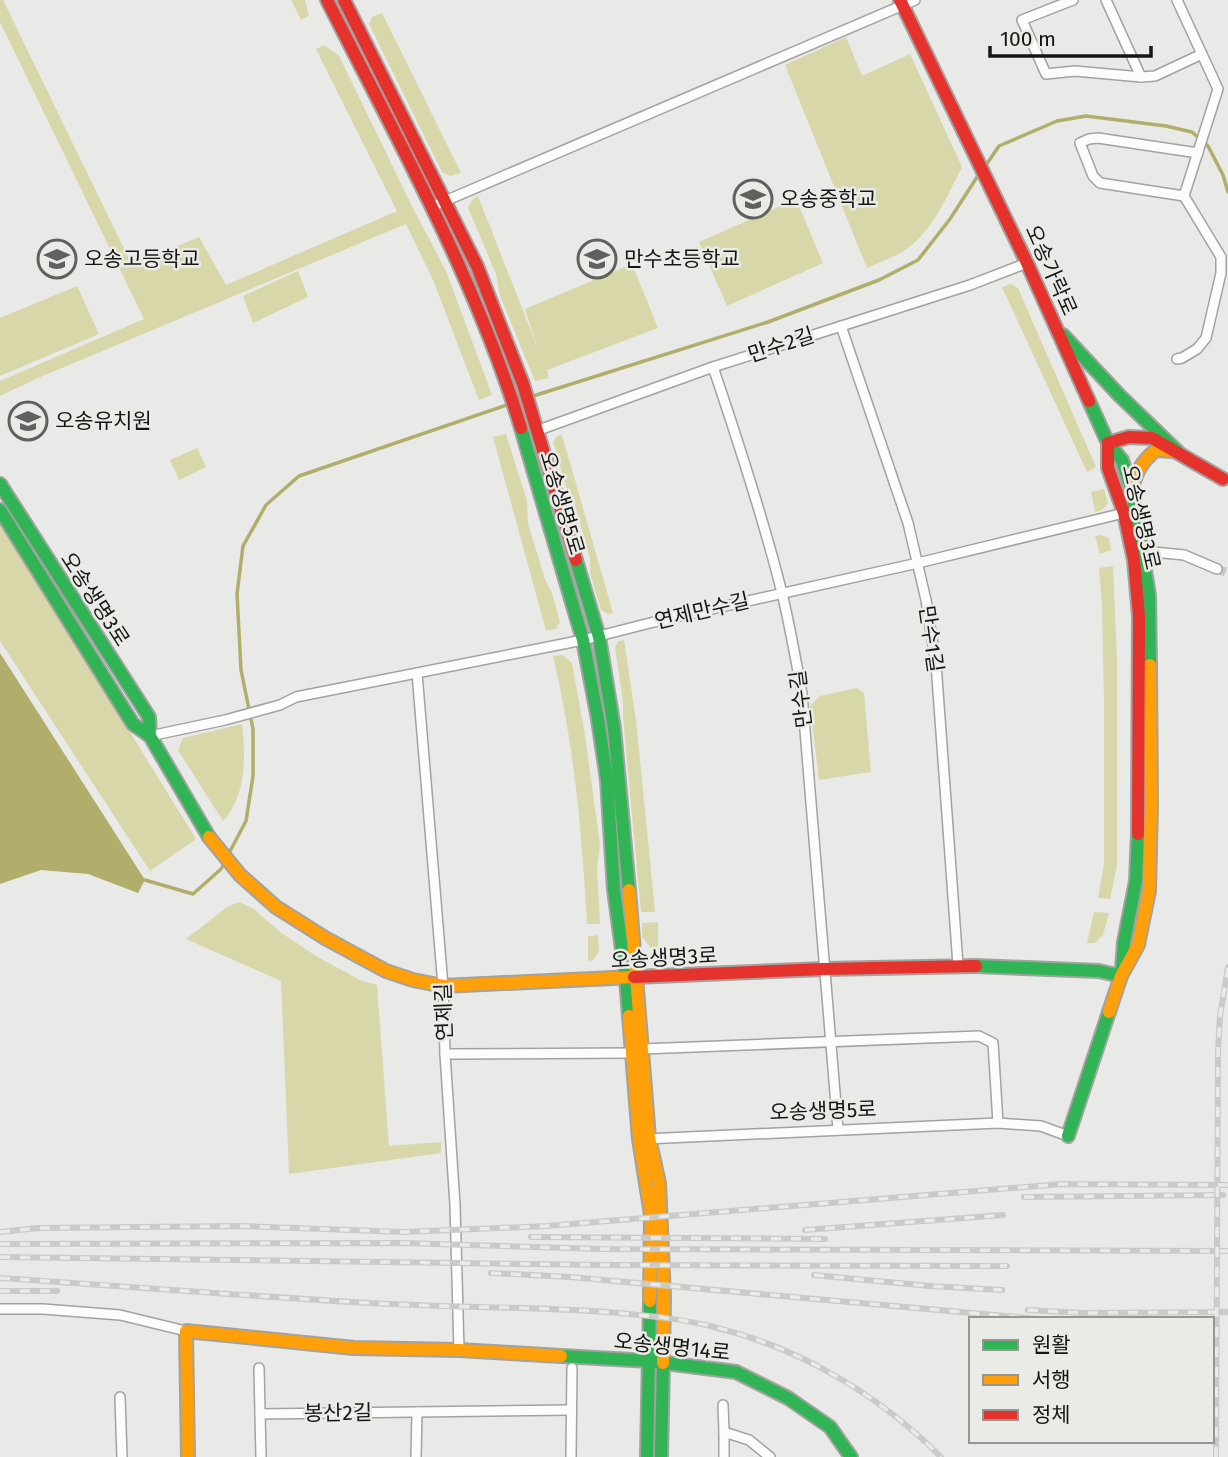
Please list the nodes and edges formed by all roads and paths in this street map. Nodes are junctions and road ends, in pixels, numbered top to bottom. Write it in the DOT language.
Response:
graph roads {
  1 [pos="327,0"];
  2 [pos="344,0"];
  3 [pos="915,0"];
  4 [pos="1073,0"];
  5 [pos="1106,0"];
  6 [pos="1178,0"];
  7 [pos="901,3"];
  8 [pos="1202,54"];
  9 [pos="1141,77"];
  10 [pos="1199,151"];
  11 [pos="1184,197"];
  12 [pos="438,205"];
  13 [pos="1027,263"];
  14 [pos="1053,323"];
  15 [pos="841,326"];
  16 [pos="1177,359"];
  17 [pos="713,367"];
  18 [pos="537,431"];
  19 [pos="1108,443"];
  20 [pos="1178,452"];
  21 [pos="1223,479"];
  22 [pos="0,484"];
  23 [pos="1132,491"];
  24 [pos="0,510"];
  25 [pos="1124,513"];
  26 [pos="1143,551"];
  27 [pos="918,563"];
  28 [pos="1217,569"];
  29 [pos="782,593"];
  30 [pos="598,637"];
  31 [pos="583,640"];
  32 [pos="417,673"];
  33 [pos="150,736"];
  34 [pos="958,965"];
  35 [pos="824,969"];
  36 [pos="1121,976"];
  37 [pos="632,979"];
  38 [pos="443,986"];
  39 [pos="831,1042"];
  40 [pos="637,1051"];
  41 [pos="445,1054"];
  42 [pos="998,1123"];
  43 [pos="838,1129"];
  44 [pos="1068,1136"];
  45 [pos="644,1139"];
  46 [pos="0,1309"];
  47 [pos="186,1331"];
  48 [pos="459,1350"];
  49 [pos="656,1362"];
  50 [pos="259,1368"];
  51 [pos="572,1368"];
  52 [pos="120,1397"];
  53 [pos="723,1405"];
  54 [pos="571,1410"];
  55 [pos="417,1412"];
  56 [pos="260,1414"];
  57 [pos="724,1432"];
  58 [pos="122,1457"];
  59 [pos="188,1457"];
  60 [pos="261,1457"];
  61 [pos="416,1457"];
  62 [pos="571,1457"];
  63 [pos="647,1457"];
  64 [pos="661,1457"];
  65 [pos="724,1457"];
  66 [pos="770,1457"];
  67 [pos="851,1457"];
  1 -- 12 [label="street, 오송생명5로"];
  2 -- 12 [label="street, 오송생명5로"];
  3 -- 7 [label="street"];
  4 -- 9 [label="street"];
  5 -- 9 [label="street"];
  6 -- 8 [label="street"];
  7 -- 12 [label="street"];
  7 -- 13 [label="street, 오송가락로"];
  8 -- 9 [label="street"];
  8 -- 10 [label="street"];
  10 -- 11 [label="street"];
  10 -- 11 [label="street"];
  11 -- 16 [label="street"];
  12 -- 18 [label="street, 오송생명5로"];
  12 -- 31 [label="street, 오송생명5로"];
  13 -- 14 [label="street, 오송가락로"];
  13 -- 15 [label="street, 만수2길"];
  14 -- 19 [label="street, 오송가락로"];
  14 -- 20 [label="street"];
  15 -- 17 [label="street, 만수2길"];
  15 -- 27 [label="street, 만수1길"];
  17 -- 18 [label="street, 만수2길"];
  17 -- 29 [label="street, 만수길"];
  18 -- 30 [label="street, 오송생명5로"];
  19 -- 20 [label="street"];
  19 -- 23 [label="street, 오송생명3로"];
  19 -- 25 [label="street, 오송생명3로"];
  20 -- 21 [label="street"];
  20 -- 23 [label="street"];
  22 -- 33 [label="street, 오송생명3로"];
  23 -- 26 [label="street, 오송생명3로"];
  24 -- 33 [label="street, 오송생명3로"];
  25 -- 27 [label="street, 연제만수길"];
  25 -- 36 [label="street, 오송생명3로"];
  26 -- 28 [label="street"];
  26 -- 36 [label="street, 오송생명3로"];
  27 -- 29 [label="street, 연제만수길"];
  27 -- 34 [label="street, 만수1길"];
  29 -- 30 [label="street, 연제만수길"];
  29 -- 35 [label="street, 만수길"];
  30 -- 31 [label="street, 연제만수길"];
  30 -- 37 [label="street, 오송생명5로"];
  31 -- 32 [label="street, 연제만수길"];
  31 -- 37 [label="street, 오송생명5로"];
  32 -- 33 [label="street, 연제만수길"];
  32 -- 38 [label="street, 연제길"];
  33 -- 38 [label="street, 오송생명3로"];
  34 -- 35 [label="street, 오송생명3로"];
  34 -- 36 [label="street, 오송생명3로"];
  35 -- 37 [label="street, 오송생명3로"];
  35 -- 39 [label="street, 만수길"];
  36 -- 44 [label="street, 오송생명5로"];
  37 -- 38 [label="street, 오송생명3로"];
  37 -- 40 [label="street, 오송생명5로"];
  38 -- 41 [label="street, 연제길"];
  39 -- 40 [label="street"];
  39 -- 42 [label="street"];
  39 -- 43 [label="street, 만수길"];
  40 -- 41 [label="street"];
  40 -- 45 [label="street, 오송생명5로"];
  41 -- 48 [label="street, 연제길"];
  42 -- 43 [label="street, 오송생명5로"];
  42 -- 44 [label="street, 오송생명5로"];
  43 -- 45 [label="street, 오송생명5로"];
  45 -- 49 [label="street"];
  46 -- 47 [label="street"];
  47 -- 48 [label="street, 오송생명14로"];
  47 -- 59 [label="street"];
  48 -- 49 [label="street, 오송생명14로"];
  49 -- 63 [label="street"];
  49 -- 64 [label="street"];
  49 -- 67 [label="street, 오송생명14로"];
  50 -- 56 [label="street"];
  51 -- 54 [label="street"];
  52 -- 58 [label="street"];
  53 -- 57 [label="street"];
  54 -- 55 [label="street, 봉산2길"];
  54 -- 62 [label="street"];
  55 -- 56 [label="street, 봉산2길"];
  55 -- 61 [label="street"];
  56 -- 60 [label="street"];
  57 -- 65 [label="street"];
  57 -- 66 [label="street"];
}
